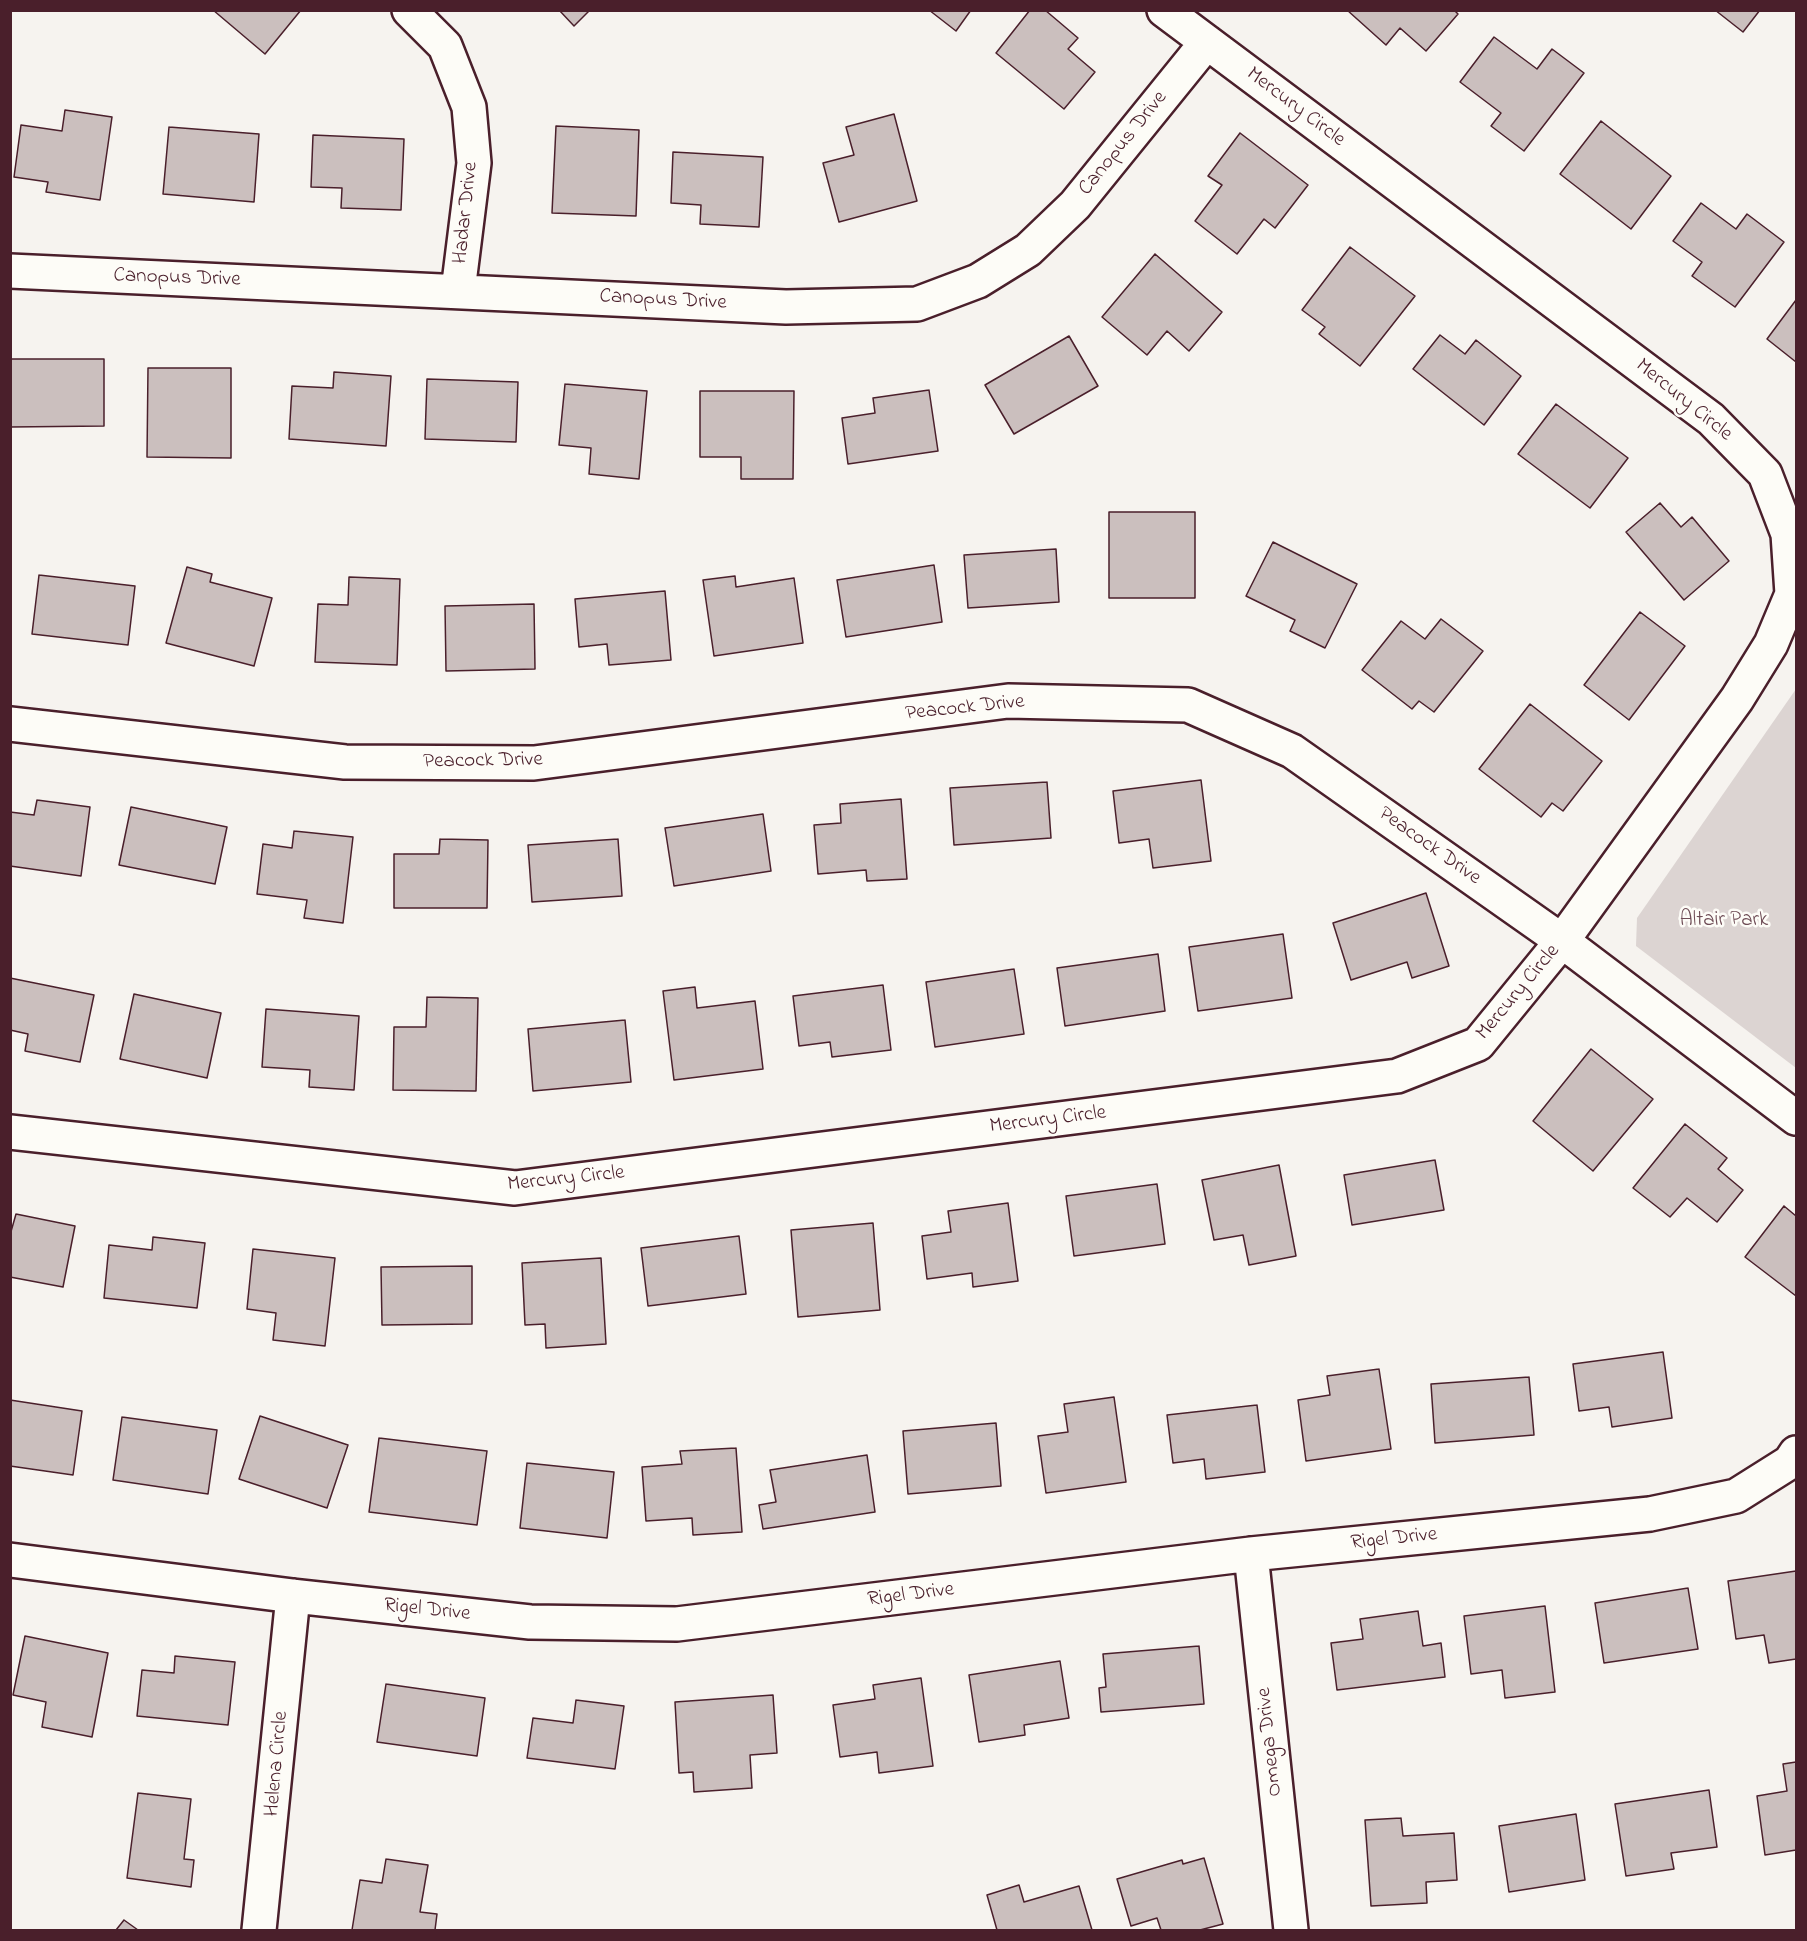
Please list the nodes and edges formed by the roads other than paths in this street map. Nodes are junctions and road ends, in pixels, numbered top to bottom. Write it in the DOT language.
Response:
graph roads {
  1 [pos="409,10"];
  2 [pos="1164,10"];
  3 [pos="1207,42"];
  4 [pos="10,271"];
  5 [pos="459,291"];
  6 [pos="10,724"];
  7 [pos="1562,941"];
  8 [pos="1797,1118"];
  9 [pos="10,1132"];
  10 [pos="1797,1453"];
  11 [pos="1251,1554"];
  12 [pos="10,1560"];
  13 [pos="293,1596"];
  14 [pos="259,1930"];
  15 [pos="1291,1930"];
  1 -- 5 [label="street, Hadar Drive"];
  2 -- 3 [label="street, Mercury Circle"];
  3 -- 5 [label="street, Canopus Drive"];
  3 -- 7 [label="street, Mercury Circle"];
  4 -- 5 [label="street, Canopus Drive"];
  6 -- 7 [label="street, Peacock Drive"];
  7 -- 8 [label="street, Peacock Drive"];
  7 -- 9 [label="street, Mercury Circle"];
  10 -- 11 [label="street, Rigel Drive"];
  11 -- 13 [label="street, Rigel Drive"];
  11 -- 15 [label="street, Omega Drive"];
  12 -- 13 [label="street, Rigel Drive"];
  13 -- 14 [label="street, Helena Circle"];
}
